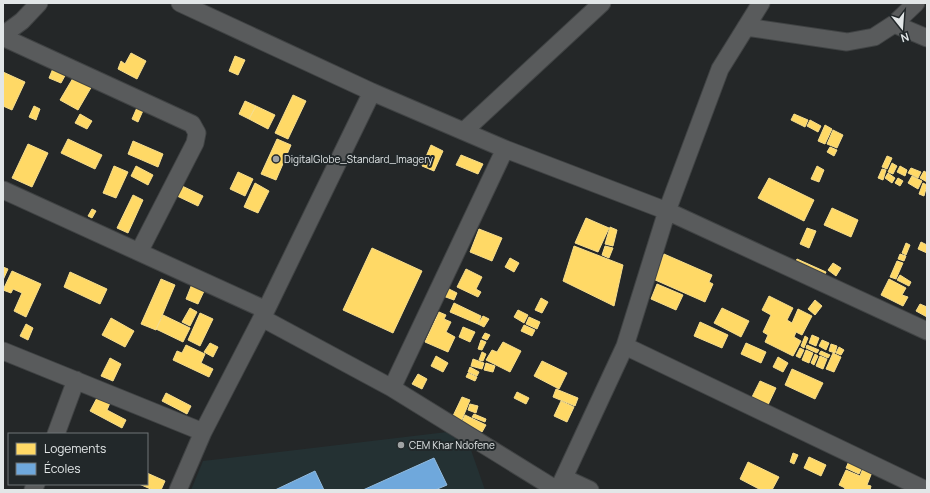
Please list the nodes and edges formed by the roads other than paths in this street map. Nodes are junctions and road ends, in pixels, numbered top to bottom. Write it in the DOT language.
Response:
graph roads {
  1 [pos="39,3"];
  2 [pos="180,3"];
  3 [pos="602,3"];
  4 [pos="761,3"];
  5 [pos="916,3"];
  6 [pos="894,24"];
  7 [pos="746,27"];
  8 [pos="927,38"];
  9 [pos="4,41"];
  10 [pos="372,92"];
  11 [pos="464,131"];
  12 [pos="505,149"];
  13 [pos="3,190"];
  14 [pos="667,212"];
  15 [pos="139,252"];
  16 [pos="264,314"];
  17 [pos="927,331"];
  18 [pos="625,346"];
  19 [pos="3,352"];
  20 [pos="76,380"];
  21 [pos="392,388"];
  22 [pos="203,432"];
  23 [pos="56,433"];
  24 [pos="560,486"];
  25 [pos="178,490"];
  26 [pos="590,490"];
  27 [pos="926,490"];
  1 -- 9 [label="street"];
  2 -- 10 [label="street"];
  3 -- 11 [label="street"];
  4 -- 7 [label="street"];
  5 -- 6 [label="street"];
  6 -- 7 [label="street"];
  6 -- 8 [label="street"];
  7 -- 14 [label="street"];
  9 -- 15 [label="street"];
  10 -- 11 [label="street"];
  10 -- 16 [label="street"];
  11 -- 12 [label="street"];
  12 -- 14 [label="street"];
  12 -- 21 [label="street"];
  13 -- 15 [label="street"];
  14 -- 17 [label="street"];
  14 -- 18 [label="street"];
  15 -- 16 [label="street"];
  16 -- 21 [label="street"];
  16 -- 22 [label="street"];
  18 -- 24 [label="street"];
  18 -- 27 [label="street"];
  19 -- 20 [label="street"];
  20 -- 22 [label="street"];
  20 -- 23 [label="street"];
  21 -- 24 [label="street"];
  22 -- 25 [label="street"];
  24 -- 26 [label="street"];
}
